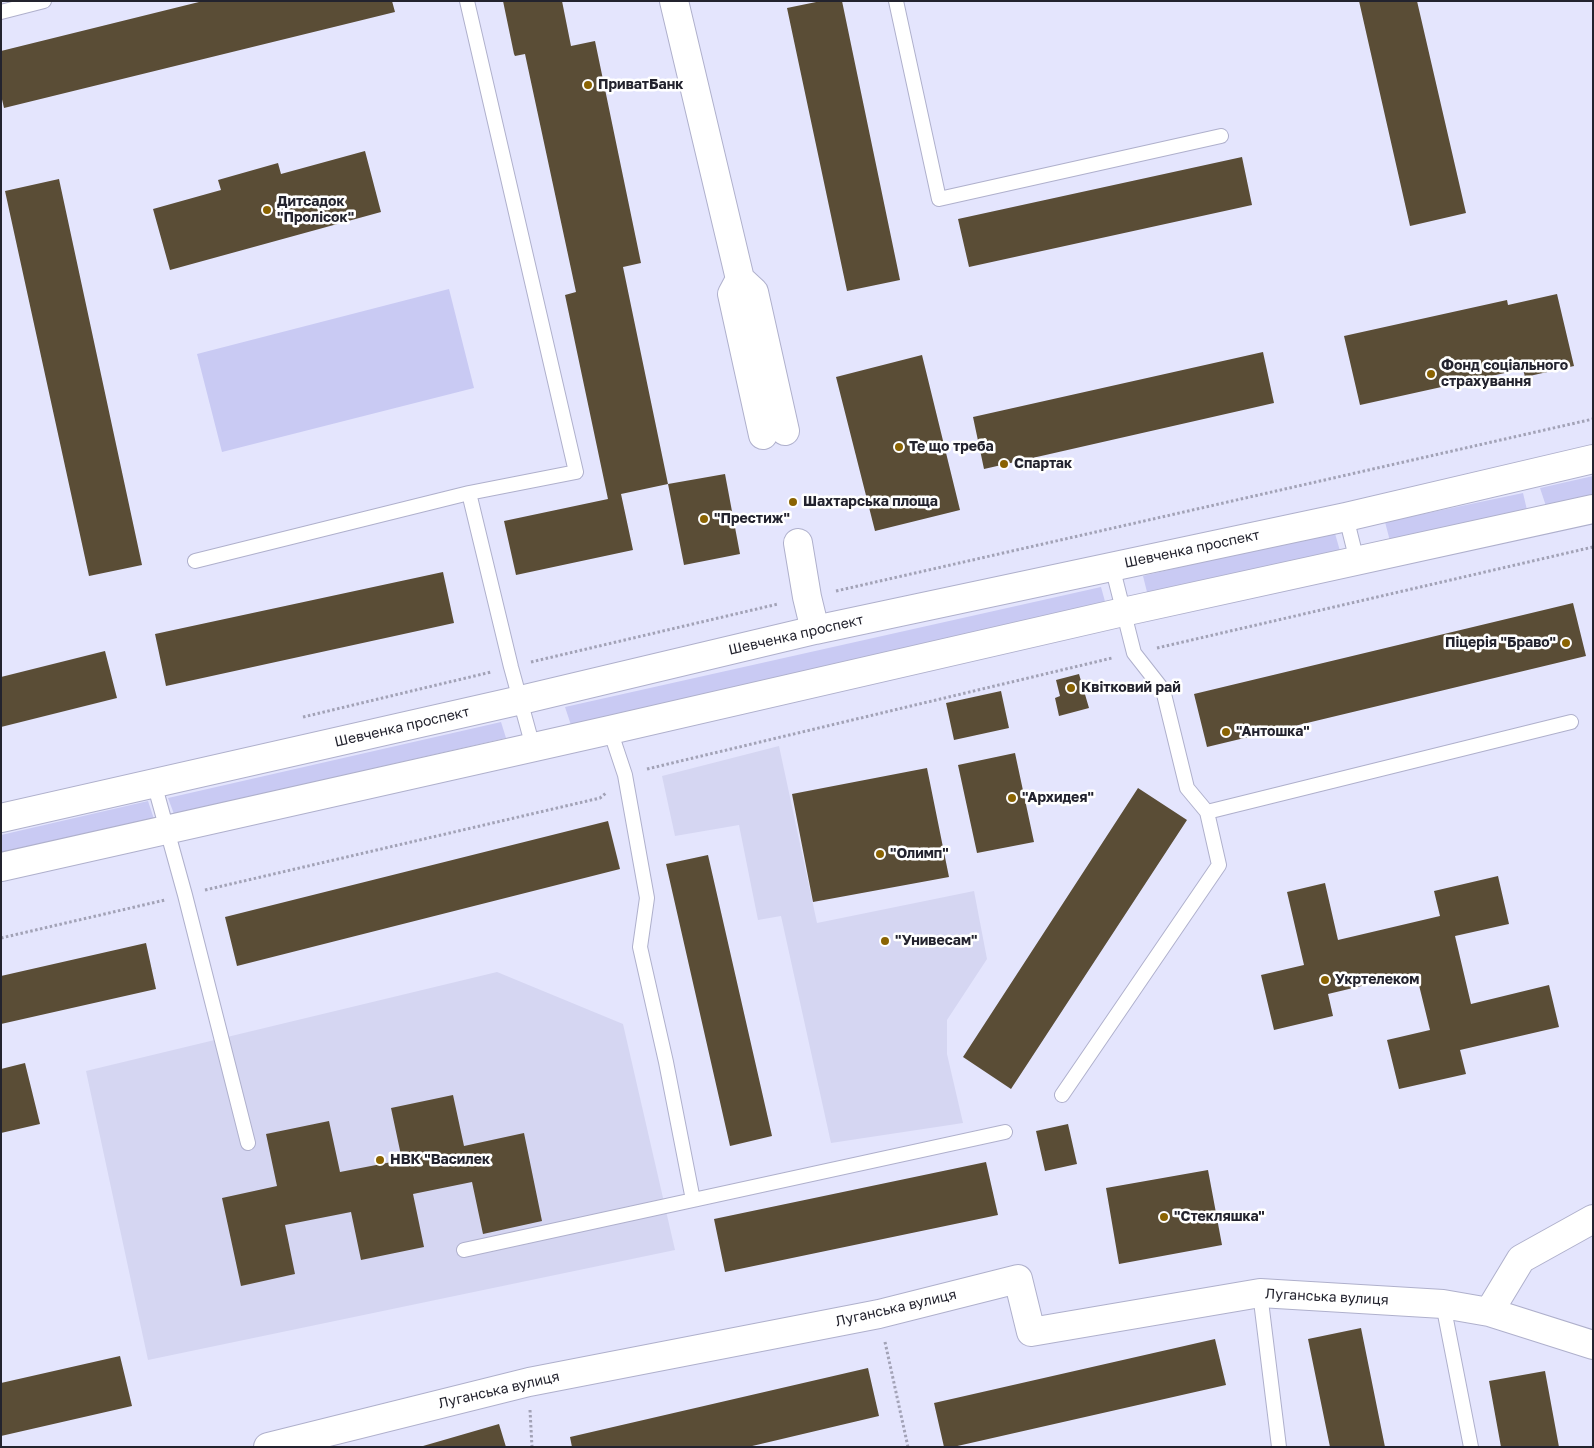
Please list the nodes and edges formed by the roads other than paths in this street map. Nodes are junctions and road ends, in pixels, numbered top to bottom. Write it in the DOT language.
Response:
graph roads {
  1 [pos="44,1"];
  2 [pos="466,1"];
  3 [pos="674,1"];
  4 [pos="896,1"];
  5 [pos="1,12"];
  6 [pos="1221,136"];
  7 [pos="774,433"];
  8 [pos="1593,459"];
  9 [pos="469,493"];
  10 [pos="1593,509"];
  11 [pos="1346,517"];
  12 [pos="798,542"];
  13 [pos="195,561"];
  14 [pos="1357,561"];
  15 [pos="1112,566"];
  16 [pos="1123,612"];
  17 [pos="815,630"];
  18 [pos="521,700"];
  19 [pos="1571,722"];
  20 [pos="610,730"];
  21 [pos="533,747"];
  22 [pos="154,784"];
  23 [pos="1207,812"];
  24 [pos="1,818"];
  25 [pos="167,829"];
  26 [pos="1,866"];
  27 [pos="1062,1095"];
  28 [pos="1005,1132"];
  29 [pos="248,1143"];
  30 [pos="693,1200"];
  31 [pos="1593,1219"];
  32 [pos="464,1250"];
  33 [pos="1260,1293"];
  34 [pos="1443,1304"];
  35 [pos="1489,1312"];
  36 [pos="1593,1345"];
  37 [pos="268,1447"];
  38 [pos="1279,1447"];
  39 [pos="1471,1447"];
  1 -- 5 [label="lane"];
  2 -- 9 [label="lane"];
  3 -- 7 [label="street"];
  4 -- 6 [label="lane"];
  8 -- 11 [label="street, Шевченка проспект"];
  9 -- 13 [label="lane"];
  9 -- 18 [label="lane"];
  10 -- 14 [label="street"];
  11 -- 14 [label="lane"];
  11 -- 15 [label="street, Шевченка проспект"];
  12 -- 17 [label="street"];
  14 -- 16 [label="street"];
  15 -- 16 [label="lane"];
  15 -- 17 [label="street, Шевченка проспект"];
  16 -- 20 [label="street"];
  16 -- 23 [label="lane"];
  17 -- 18 [label="street, Шевченка проспект"];
  18 -- 21 [label="lane"];
  18 -- 22 [label="street, Шевченка проспект"];
  19 -- 23 [label="lane"];
  20 -- 21 [label="street"];
  20 -- 30 [label="lane"];
  21 -- 25 [label="street"];
  22 -- 24 [label="street, Шевченка проспект"];
  22 -- 25 [label="lane"];
  23 -- 27 [label="lane"];
  25 -- 26 [label="street"];
  25 -- 29 [label="lane"];
  28 -- 30 [label="lane"];
  30 -- 32 [label="lane"];
  31 -- 35 [label="street"];
  33 -- 34 [label="street, Луганська вулиця"];
  33 -- 37 [label="street, Луганська вулиця"];
  33 -- 38 [label="lane"];
  34 -- 35 [label="street, Луганська вулиця"];
  34 -- 39 [label="lane"];
  35 -- 36 [label="street, Луганська вулиця"];
}
